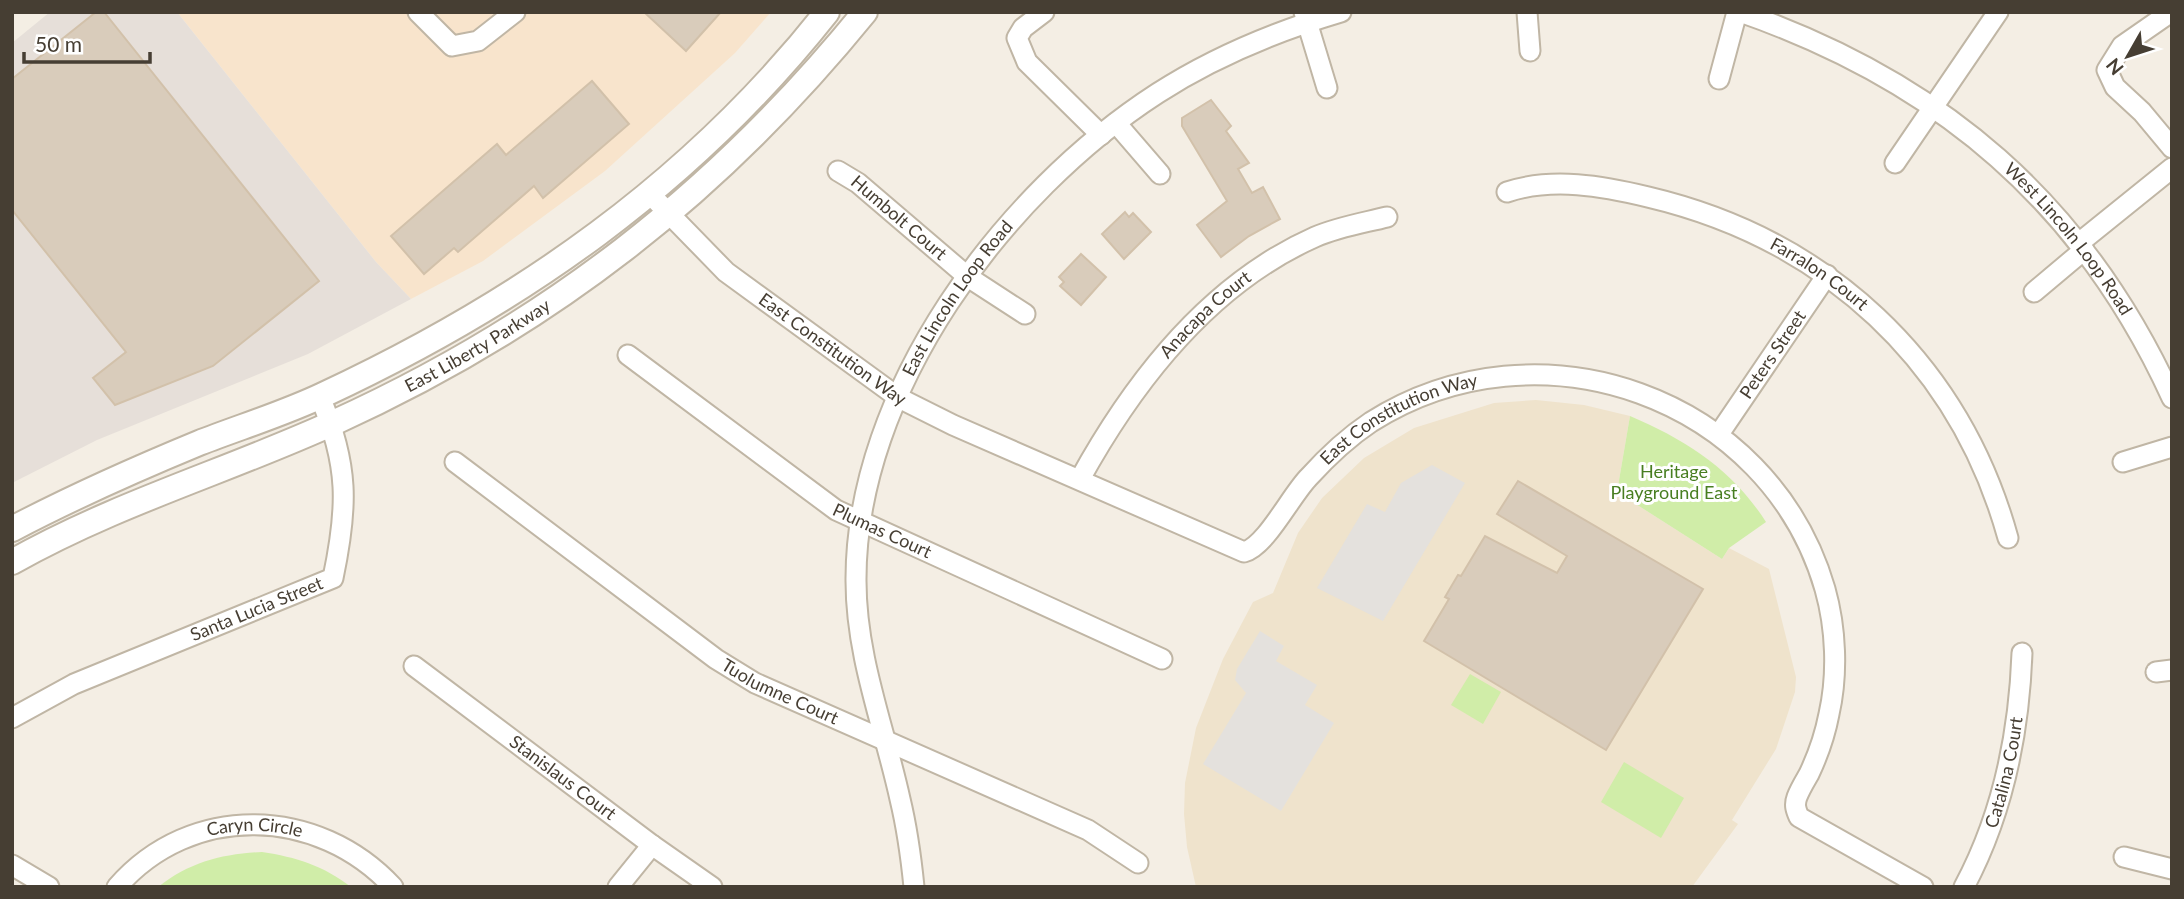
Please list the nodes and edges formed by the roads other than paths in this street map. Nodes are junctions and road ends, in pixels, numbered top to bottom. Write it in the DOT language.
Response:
graph roads {
  1 [pos="418,12"];
  2 [pos="515,12"];
  3 [pos="827,12"];
  4 [pos="865,12"];
  5 [pos="1044,12"];
  6 [pos="1341,12"];
  7 [pos="1527,12"];
  8 [pos="1738,12"];
  9 [pos="1998,12"];
  10 [pos="2171,12"];
  11 [pos="1305,17"];
  12 [pos="1530,51"];
  13 [pos="1719,79"];
  14 [pos="1327,88"];
  15 [pos="1934,105"];
  16 [pos="1108,129"];
  17 [pos="2172,148"];
  18 [pos="1895,163"];
  19 [pos="2172,168"];
  20 [pos="838,171"];
  21 [pos="1160,174"];
  22 [pos="1507,192"];
  23 [pos="649,193"];
  24 [pos="668,215"];
  25 [pos="1387,217"];
  26 [pos="2081,247"];
  27 [pos="1827,275"];
  28 [pos="968,276"];
  29 [pos="2034,292"];
  30 [pos="1025,314"];
  31 [pos="628,355"];
  32 [pos="320,397"];
  33 [pos="899,398"];
  34 [pos="2172,398"];
  35 [pos="331,424"];
  36 [pos="1719,434"];
  37 [pos="2172,447"];
  38 [pos="455,462"];
  39 [pos="2123,463"];
  40 [pos="1080,480"];
  41 [pos="858,522"];
  42 [pos="12,529"];
  43 [pos="2008,538"];
  44 [pos="12,562"];
  45 [pos="2022,653"];
  46 [pos="1162,659"];
  47 [pos="414,666"];
  48 [pos="12,718"];
  49 [pos="885,738"];
  50 [pos="652,845"];
  51 [pos="2124,857"];
  52 [pos="1138,863"];
  53 [pos="12,864"];
  54 [pos="2172,869"];
  55 [pos="49,887"];
  56 [pos="117,887"];
  57 [pos="393,887"];
  58 [pos="618,887"];
  59 [pos="712,887"];
  60 [pos="914,887"];
  61 [pos="1923,887"];
  62 [pos="1964,887"];
  1 -- 2 [label="street"];
  3 -- 23 [label="street, East Liberty Parkway"];
  4 -- 24 [label="street, East Liberty Parkway"];
  5 -- 16 [label="street"];
  6 -- 11 [label="street, East Lincoln Loop Road"];
  7 -- 12 [label="street"];
  8 -- 13 [label="street"];
  8 -- 15 [label="street"];
  9 -- 15 [label="street"];
  10 -- 17 [label="street"];
  11 -- 14 [label="street"];
  11 -- 16 [label="street, East Lincoln Loop Road"];
  15 -- 18 [label="street"];
  15 -- 26 [label="street, West Lincoln Loop Road"];
  16 -- 21 [label="street"];
  16 -- 28 [label="street, East Lincoln Loop Road"];
  19 -- 26 [label="street"];
  20 -- 28 [label="street, Humbolt Court"];
  22 -- 27 [label="street, Farralon Court"];
  23 -- 24 [label="street, East Constitution Way"];
  23 -- 32 [label="street, East Liberty Parkway"];
  24 -- 33 [label="street, East Constitution Way"];
  24 -- 35 [label="street, East Liberty Parkway"];
  25 -- 40 [label="street, Anacapa Court"];
  26 -- 29 [label="street"];
  26 -- 34 [label="street, West Lincoln Loop Road"];
  27 -- 36 [label="street, Peters Street"];
  27 -- 43 [label="street, Farralon Court"];
  28 -- 30 [label="street, Humbolt Court"];
  28 -- 33 [label="street, East Lincoln Loop Road"];
  31 -- 41 [label="street, Plumas Court"];
  32 -- 35 [label="street, Santa Lucia Street"];
  32 -- 42 [label="street, East Liberty Parkway"];
  33 -- 40 [label="street, East Constitution Way"];
  33 -- 41 [label="street, East Lincoln Loop Road"];
  35 -- 44 [label="street, East Liberty Parkway"];
  35 -- 48 [label="street, Santa Lucia Street"];
  36 -- 40 [label="street, East Constitution Way"];
  36 -- 61 [label="street, East Constitution Way"];
  37 -- 39 [label="street"];
  38 -- 49 [label="street, Tuolumne Court"];
  41 -- 46 [label="street, Plumas Court"];
  41 -- 49 [label="street, East Lincoln Loop Road"];
  45 -- 62 [label="street, Catalina Court"];
  47 -- 50 [label="street, Stanislaus Court"];
  49 -- 52 [label="street, Tuolumne Court"];
  49 -- 60 [label="street, East Lincoln Loop Road"];
  50 -- 58 [label="street"];
  50 -- 59 [label="street, Stanislaus Court"];
  51 -- 54 [label="street"];
  53 -- 55 [label="street"];
  56 -- 57 [label="street, Caryn Circle"];
}
